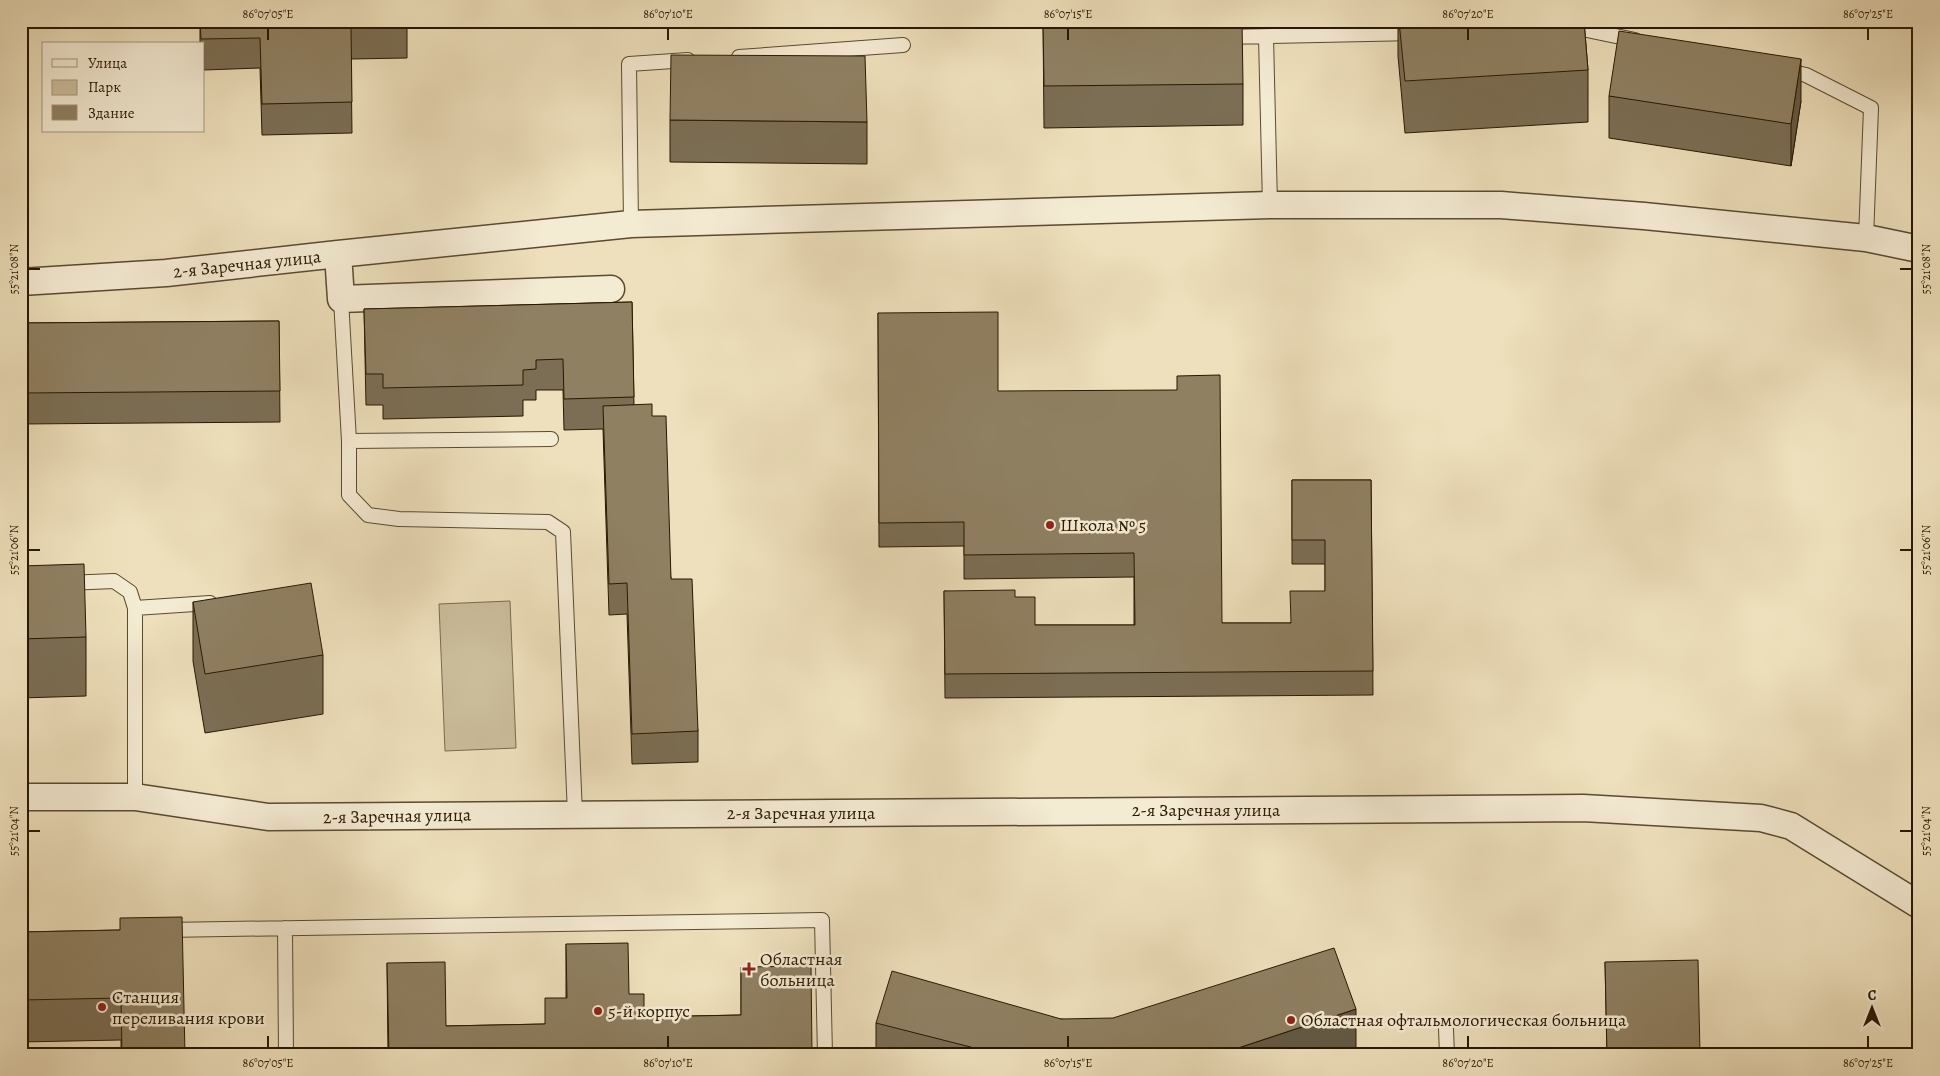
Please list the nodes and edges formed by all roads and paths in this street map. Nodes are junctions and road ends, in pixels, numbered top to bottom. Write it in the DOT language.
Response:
graph roads {
  1 [pos="1552,30"];
  2 [pos="1434,33"];
  3 [pos="1208,37"];
  4 [pos="1266,37"];
  5 [pos="1650,43"];
  6 [pos="903,45"];
  7 [pos="726,58"];
  8 [pos="697,60"];
  9 [pos="1767,67"];
  10 [pos="1270,205"];
  11 [pos="631,224"];
  12 [pos="1866,238"];
  13 [pos="1919,249"];
  14 [pos="338,254"];
  15 [pos="21,282"];
  16 [pos="611,289"];
  17 [pos="341,299"];
  18 [pos="551,439"];
  19 [pos="349,441"];
  20 [pos="49,583"];
  21 [pos="223,602"];
  22 [pos="135,608"];
  23 [pos="21,797"];
  24 [pos="135,797"];
  25 [pos="575,814"];
  26 [pos="1919,905"];
  27 [pos="285,928"];
  28 [pos="148,930"];
  29 [pos="1446,1029"];
  30 [pos="286,1055"];
  31 [pos="825,1055"];
  32 [pos="1447,1055"];
  1 -- 5 [label="lane"];
  2 -- 4 [label="lane"];
  3 -- 4 [label="lane"];
  4 -- 10 [label="lane"];
  6 -- 7 [label="lane"];
  8 -- 11 [label="lane"];
  9 -- 12 [label="lane"];
  10 -- 11 [label="street"];
  10 -- 12 [label="street"];
  11 -- 14 [label="street"];
  12 -- 13 [label="street"];
  14 -- 15 [label="street, 2-я Заречная улица"];
  14 -- 17 [label="street, 2-я Заречная улица"];
  16 -- 17 [label="street"];
  17 -- 19 [label="lane"];
  18 -- 19 [label="lane"];
  19 -- 25 [label="lane"];
  20 -- 22 [label="lane"];
  21 -- 22 [label="lane"];
  22 -- 24 [label="lane"];
  23 -- 24 [label="street, 2-я Заречная улица"];
  24 -- 25 [label="street, 2-я Заречная улица"];
  25 -- 26 [label="street, 2-я Заречная улица"];
  27 -- 28 [label="lane"];
  27 -- 30 [label="lane"];
  27 -- 31 [label="lane"];
  29 -- 32 [label="lane"];
}
